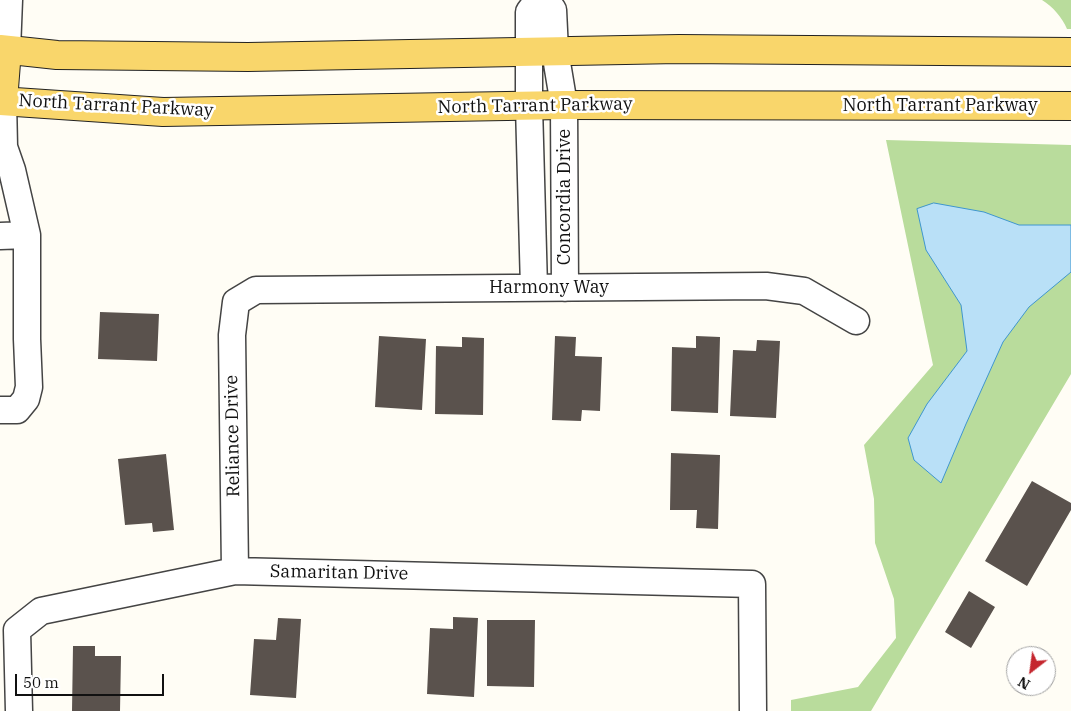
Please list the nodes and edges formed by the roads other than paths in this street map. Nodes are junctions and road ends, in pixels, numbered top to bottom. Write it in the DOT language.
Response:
graph roads {
  1 [pos="9,0"];
  2 [pos="538,0"];
  3 [pos="546,0"];
  4 [pos="4,50"];
  5 [pos="542,51"];
  6 [pos="1071,52"];
  7 [pos="2,101"];
  8 [pos="564,105"];
  9 [pos="528,106"];
  10 [pos="1071,106"];
  11 [pos="27,235"];
  12 [pos="0,236"];
  13 [pos="534,288"];
  14 [pos="565,288"];
  15 [pos="236,302"];
  16 [pos="856,321"];
  17 [pos="0,410"];
  18 [pos="235,571"];
  19 [pos="20,711"];
  20 [pos="752,711"];
  1 -- 4 [label="street"];
  2 -- 5 [label="street"];
  3 -- 5 [label="street"];
  4 -- 5 [label="main road"];
  4 -- 7 [label="main road"];
  5 -- 6 [label="main road"];
  5 -- 8 [label="street, Concordia Drive"];
  5 -- 9 [label="street, Concordia Drive"];
  7 -- 9 [label="main road, North Tarrant Parkway"];
  7 -- 11 [label="street"];
  8 -- 9 [label="main road, North Tarrant Parkway"];
  8 -- 10 [label="main road, North Tarrant Parkway"];
  8 -- 14 [label="street, Concordia Drive"];
  9 -- 13 [label="street, Concordia Drive"];
  11 -- 12 [label="street"];
  11 -- 17 [label="street"];
  13 -- 14 [label="street, Harmony Way"];
  13 -- 15 [label="street, Harmony Way"];
  14 -- 16 [label="street, Harmony Way"];
  15 -- 18 [label="street, Reliance Drive"];
  18 -- 19 [label="street, Samaritan Drive"];
  18 -- 20 [label="street, Samaritan Drive"];
}
